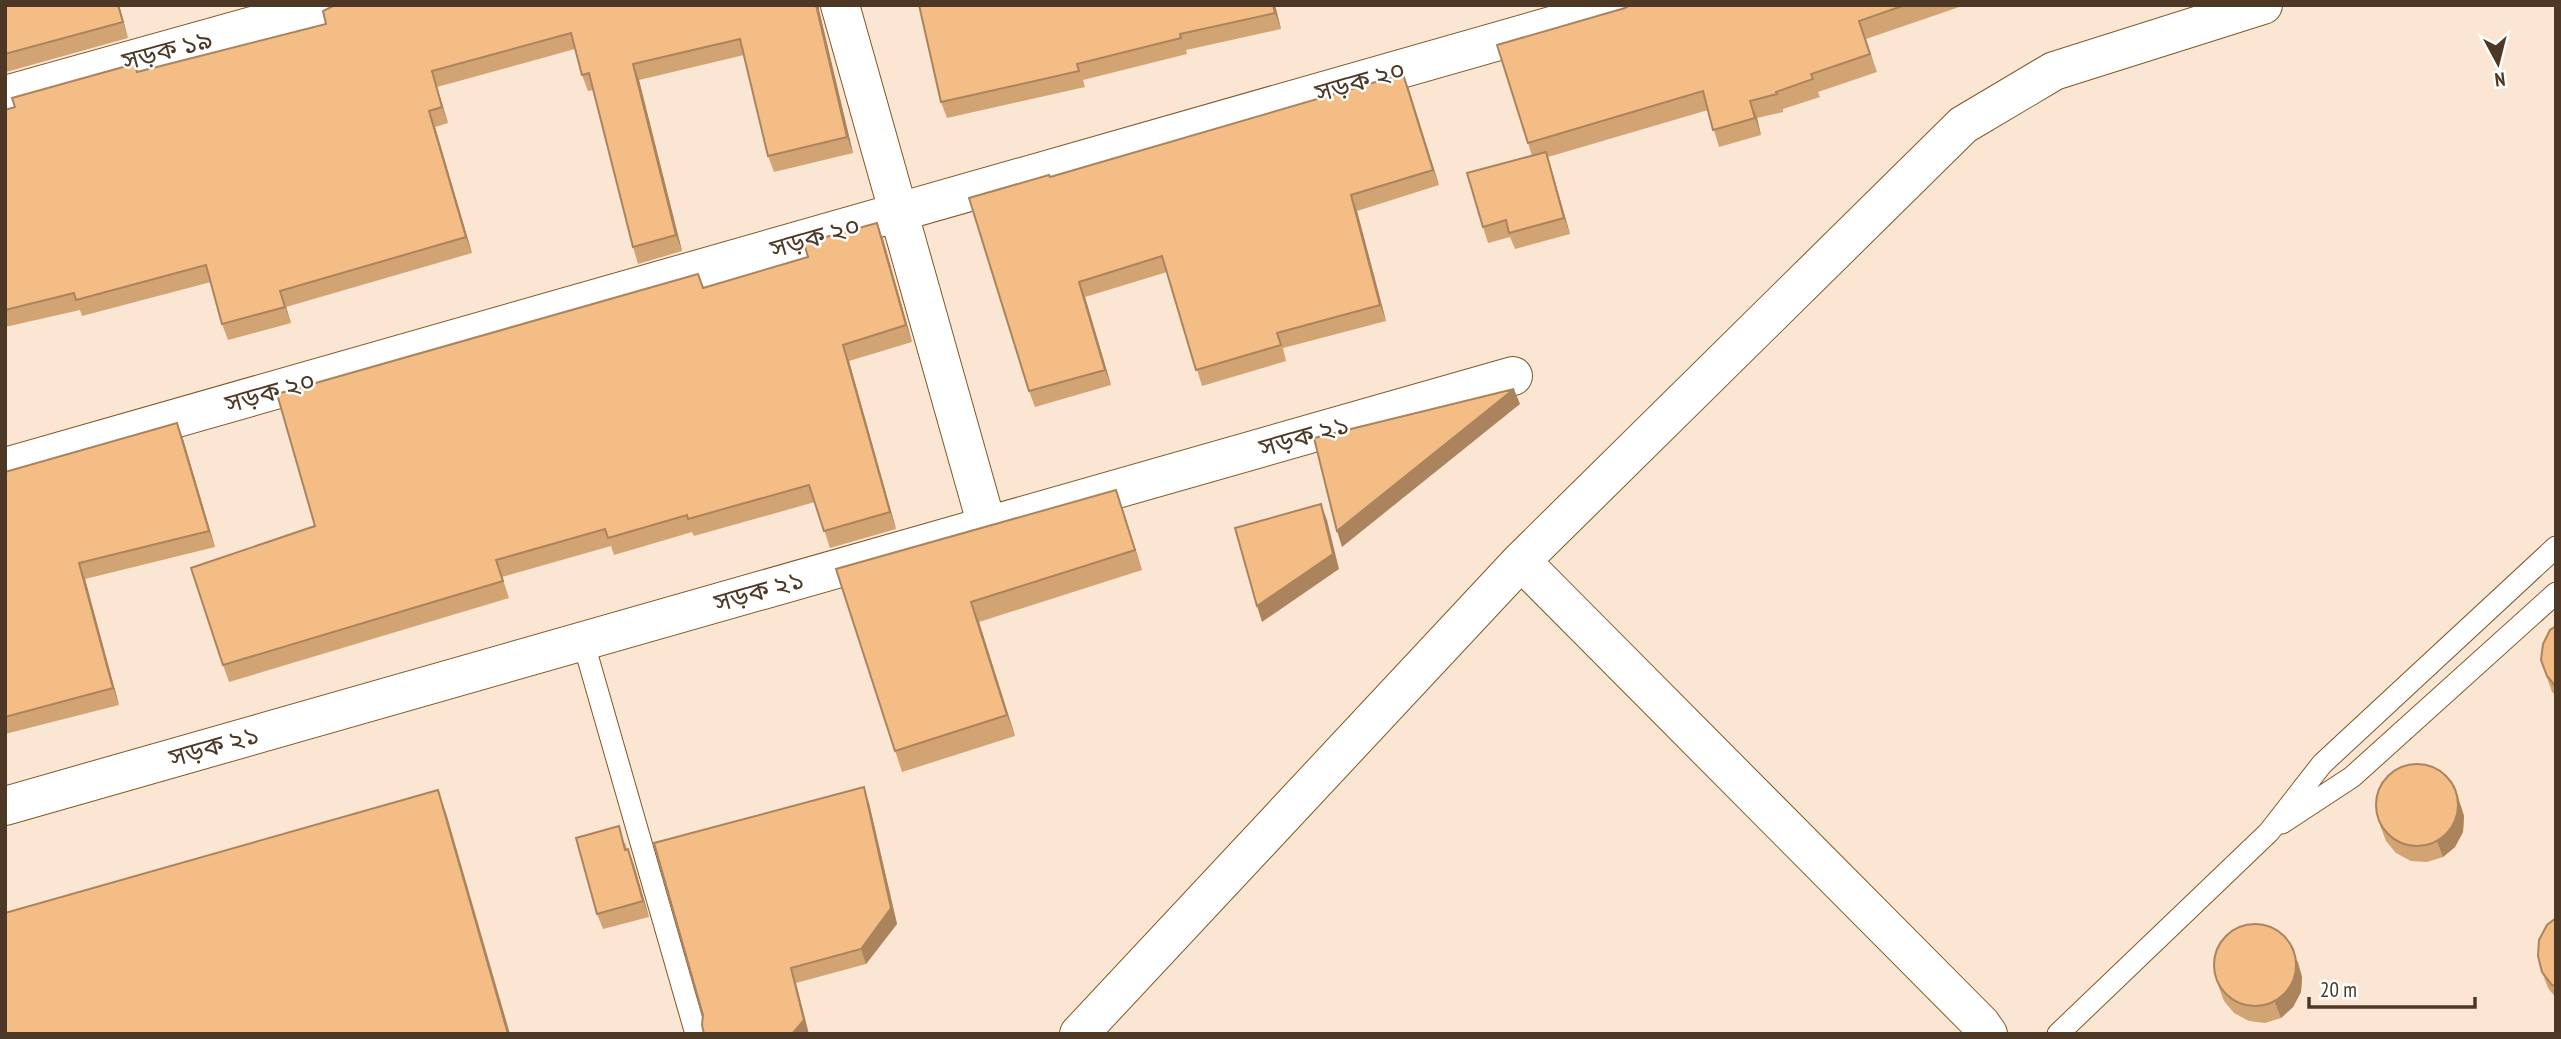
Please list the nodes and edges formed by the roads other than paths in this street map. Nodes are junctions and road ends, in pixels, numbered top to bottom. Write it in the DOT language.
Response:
graph roads {
  1 [pos="328,5"];
  2 [pos="840,5"];
  3 [pos="1625,5"];
  4 [pos="2263,5"];
  5 [pos="5,95"];
  6 [pos="899,214"];
  7 [pos="1513,376"];
  8 [pos="5,467"];
  9 [pos="987,526"];
  10 [pos="2556,547"];
  11 [pos="1521,561"];
  12 [pos="2556,593"];
  13 [pos="583,641"];
  14 [pos="5,806"];
  15 [pos="2269,832"];
  16 [pos="696,1034"];
  17 [pos="1079,1034"];
  18 [pos="1987,1034"];
  19 [pos="2058,1034"];
  1 -- 5 [label="street, সড়ক ১৯"];
  2 -- 6 [label="street"];
  3 -- 6 [label="street, সড়ক ২০"];
  4 -- 11 [label="street"];
  6 -- 8 [label="street, সড়ক ২০"];
  6 -- 9 [label="street"];
  7 -- 9 [label="street, সড়ক ২১"];
  9 -- 13 [label="street, সড়ক ২১"];
  10 -- 15 [label="lane"];
  11 -- 17 [label="street"];
  11 -- 18 [label="street"];
  12 -- 15 [label="lane"];
  13 -- 14 [label="street, সড়ক ২১"];
  13 -- 16 [label="lane"];
  15 -- 19 [label="lane"];
}
